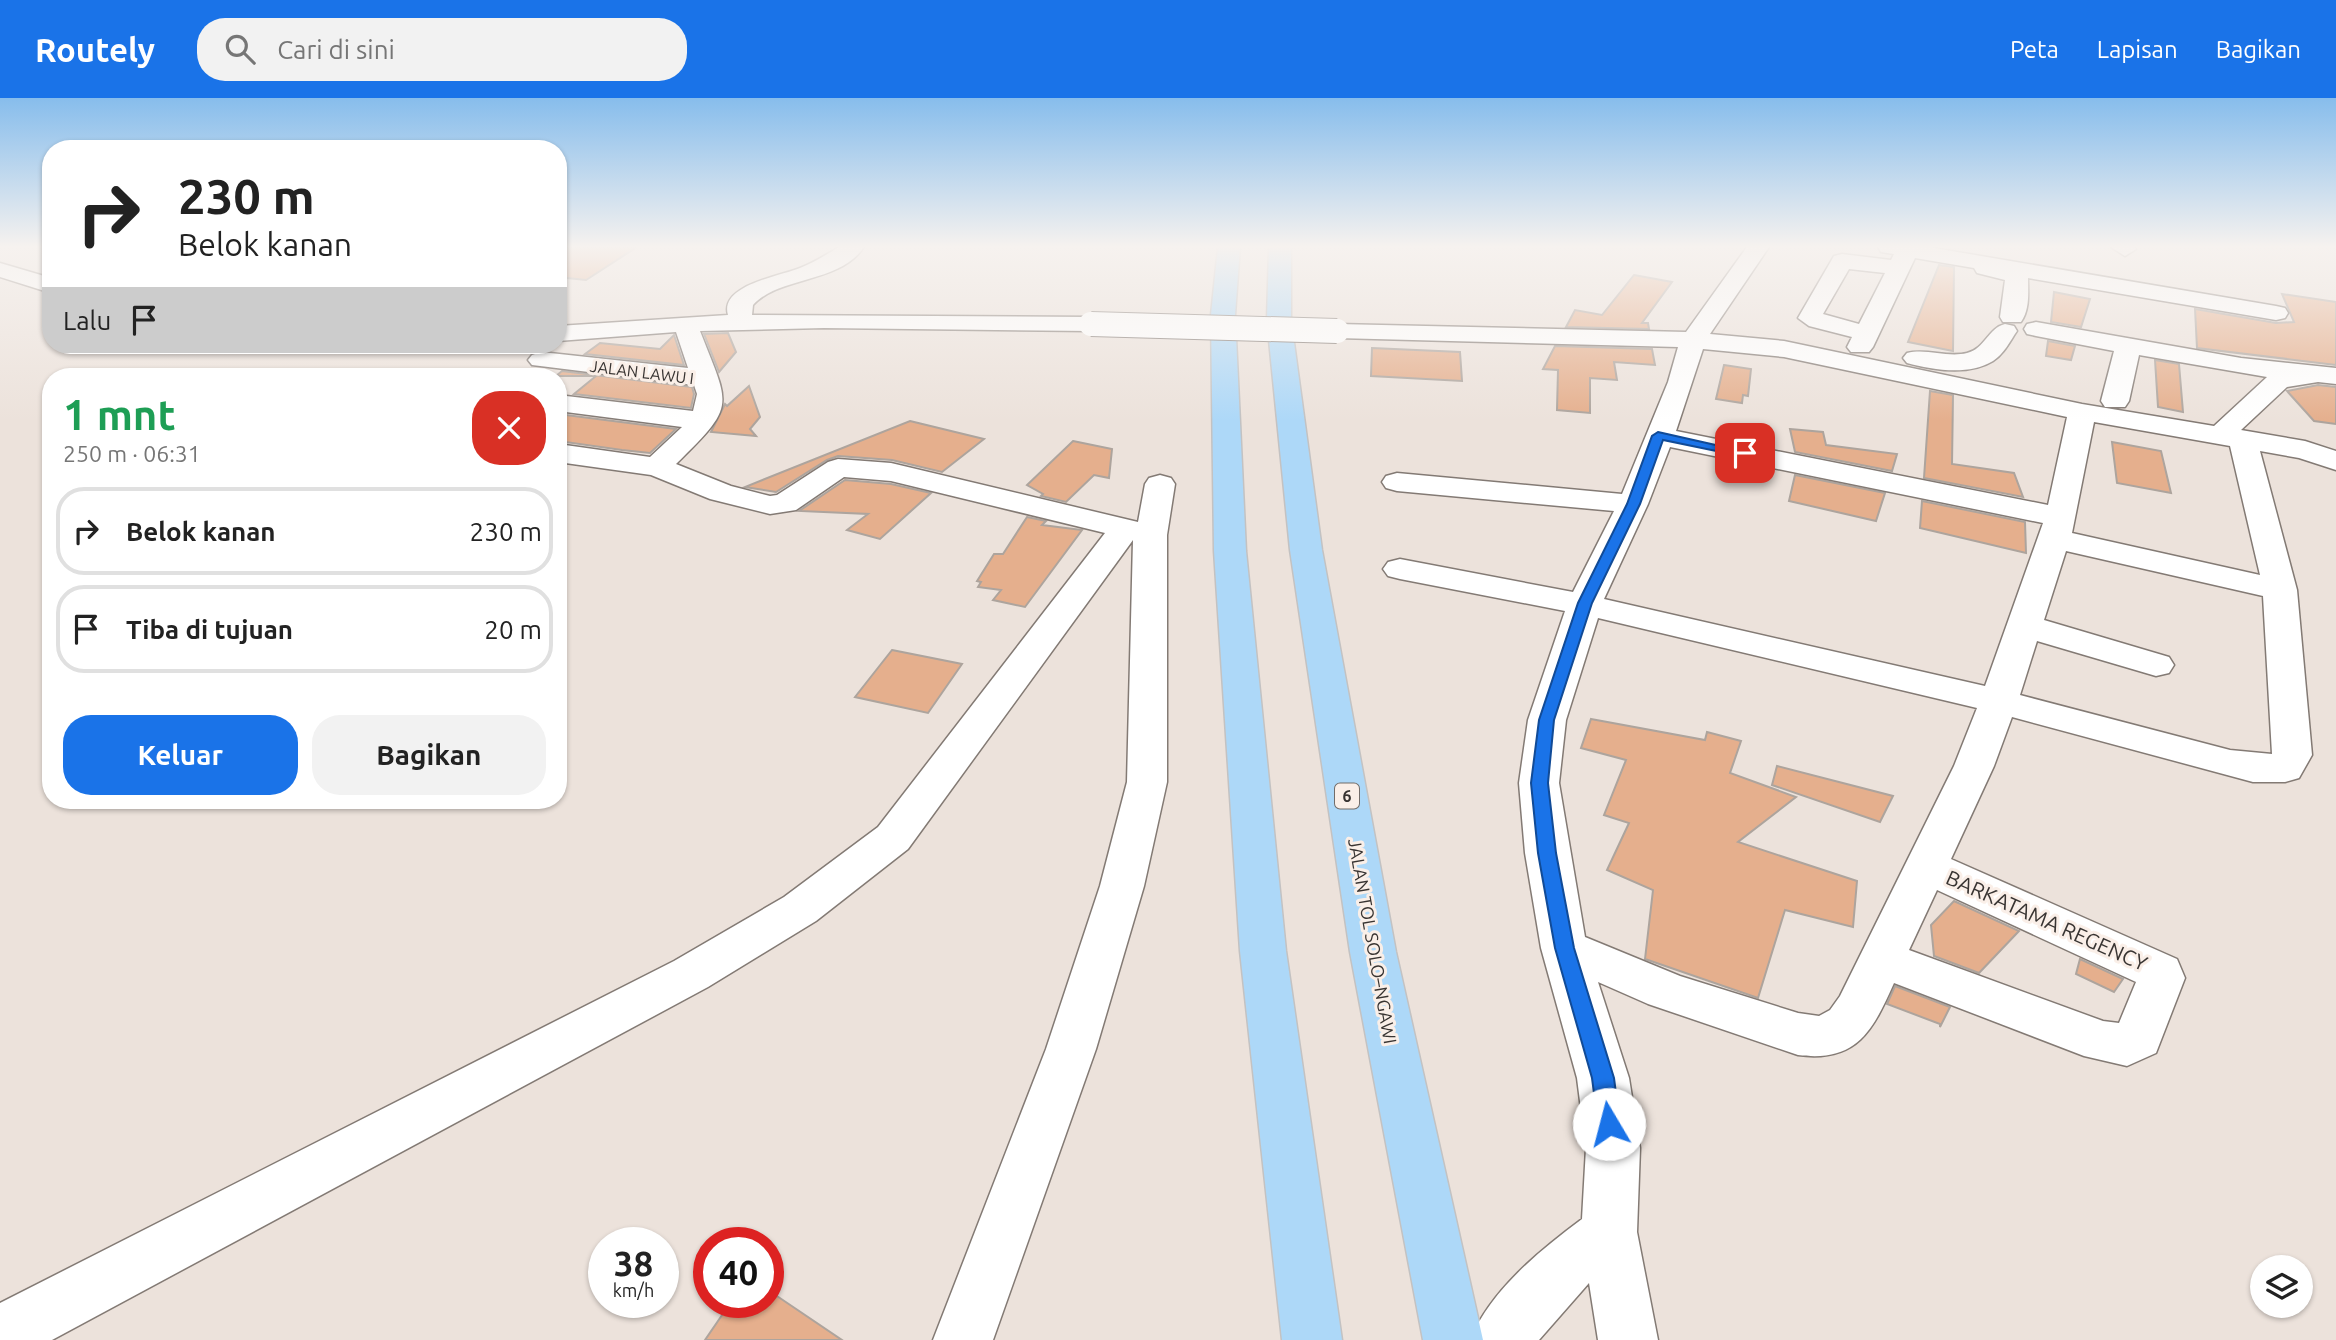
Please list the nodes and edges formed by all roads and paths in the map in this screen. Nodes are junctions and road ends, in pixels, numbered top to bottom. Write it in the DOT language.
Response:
graph roads {
  1 [pos="741,305"];
  2 [pos="1224,305"];
  3 [pos="1279,305"];
  4 [pos="1718,305"];
  5 [pos="1816,305"];
  6 [pos="1878,305"];
  7 [pos="2016,305"];
  8 [pos="2224,305"];
  9 [pos="2276,313"];
  10 [pos="1630,314"];
  11 [pos="744,322"];
  12 [pos="685,324"];
  13 [pos="2008,324"];
  14 [pos="1701,329"];
  15 [pos="567,333"];
  16 [pos="1863,340"];
  17 [pos="2128,346"];
  18 [pos="545,354"];
  19 [pos="531,368"];
  20 [pos="567,370"];
  21 [pos="2336,376"];
  22 [pos="703,378"];
  23 [pos="2336,384"];
  24 [pos="2115,401"];
  25 [pos="567,404"];
  26 [pos="2082,412"];
  27 [pos="704,421"];
  28 [pos="2235,435"];
  29 [pos="1658,436"];
  30 [pos="2336,447"];
  31 [pos="567,454"];
  32 [pos="2336,461"];
  33 [pos="657,467"];
  34 [pos="1397,482"];
  35 [pos="1160,484"];
  36 [pos="1633,504"];
  37 [pos="2057,528"];
  38 [pos="1138,532"];
  39 [pos="1400,569"];
  40 [pos="2280,590"];
  41 [pos="1585,603"];
  42 [pos="2023,625"];
  43 [pos="2156,665"];
  44 [pos="1999,700"];
  45 [pos="1926,866"];
  46 [pos="1564,948"];
  47 [pos="1881,959"];
  48 [pos="1609,1232"];
  49 [pos="0,1335"];
  50 [pos="963,1340"];
  51 [pos="1312,1340"];
  52 [pos="1453,1340"];
  53 [pos="1500,1340"];
  54 [pos="1628,1340"];
  1 -- 11 [label="street"];
  2 -- 51 [label="highway"];
  3 -- 52 [label="highway, JALAN TOL SOLO–NGAWI / 6"];
  4 -- 14 [label="street"];
  5 -- 16 [label="street"];
  6 -- 16 [label="street"];
  7 -- 13 [label="street"];
  8 -- 9 [label="street"];
  10 -- 14 [label="street"];
  11 -- 12 [label="street"];
  11 -- 14 [label="street, bridge"];
  12 -- 15 [label="street"];
  12 -- 22 [label="street"];
  13 -- 16 [label="street"];
  13 -- 17 [label="street"];
  14 -- 16 [label="street"];
  14 -- 24 [label="street"];
  14 -- 26 [label="street"];
  14 -- 29 [label="street"];
  17 -- 21 [label="street"];
  17 -- 24 [label="street"];
  18 -- 19 [label="street"];
  20 -- 22 [label="street, JALAN LAWU I"];
  22 -- 27 [label="street"];
  23 -- 28 [label="street"];
  24 -- 28 [label="street"];
  25 -- 27 [label="street"];
  26 -- 28 [label="street"];
  26 -- 37 [label="street"];
  27 -- 33 [label="street"];
  28 -- 30 [label="street"];
  28 -- 32 [label="street"];
  28 -- 40 [label="street"];
  29 -- 36 [label="street"];
  29 -- 37 [label="street"];
  31 -- 33 [label="street"];
  33 -- 38 [label="street"];
  34 -- 36 [label="street"];
  35 -- 38 [label="street"];
  36 -- 41 [label="street"];
  37 -- 40 [label="street"];
  37 -- 42 [label="street"];
  38 -- 49 [label="street"];
  38 -- 50 [label="street"];
  39 -- 41 [label="street"];
  40 -- 44 [label="street"];
  41 -- 44 [label="street"];
  41 -- 46 [label="street"];
  42 -- 43 [label="street"];
  42 -- 44 [label="street"];
  44 -- 45 [label="street"];
  45 -- 47 [label="street"];
  45 -- 47 [label="street, BARKATAMA REGENCY"];
  46 -- 47 [label="street"];
  46 -- 48 [label="street"];
  48 -- 53 [label="street"];
  48 -- 54 [label="street"];
}
